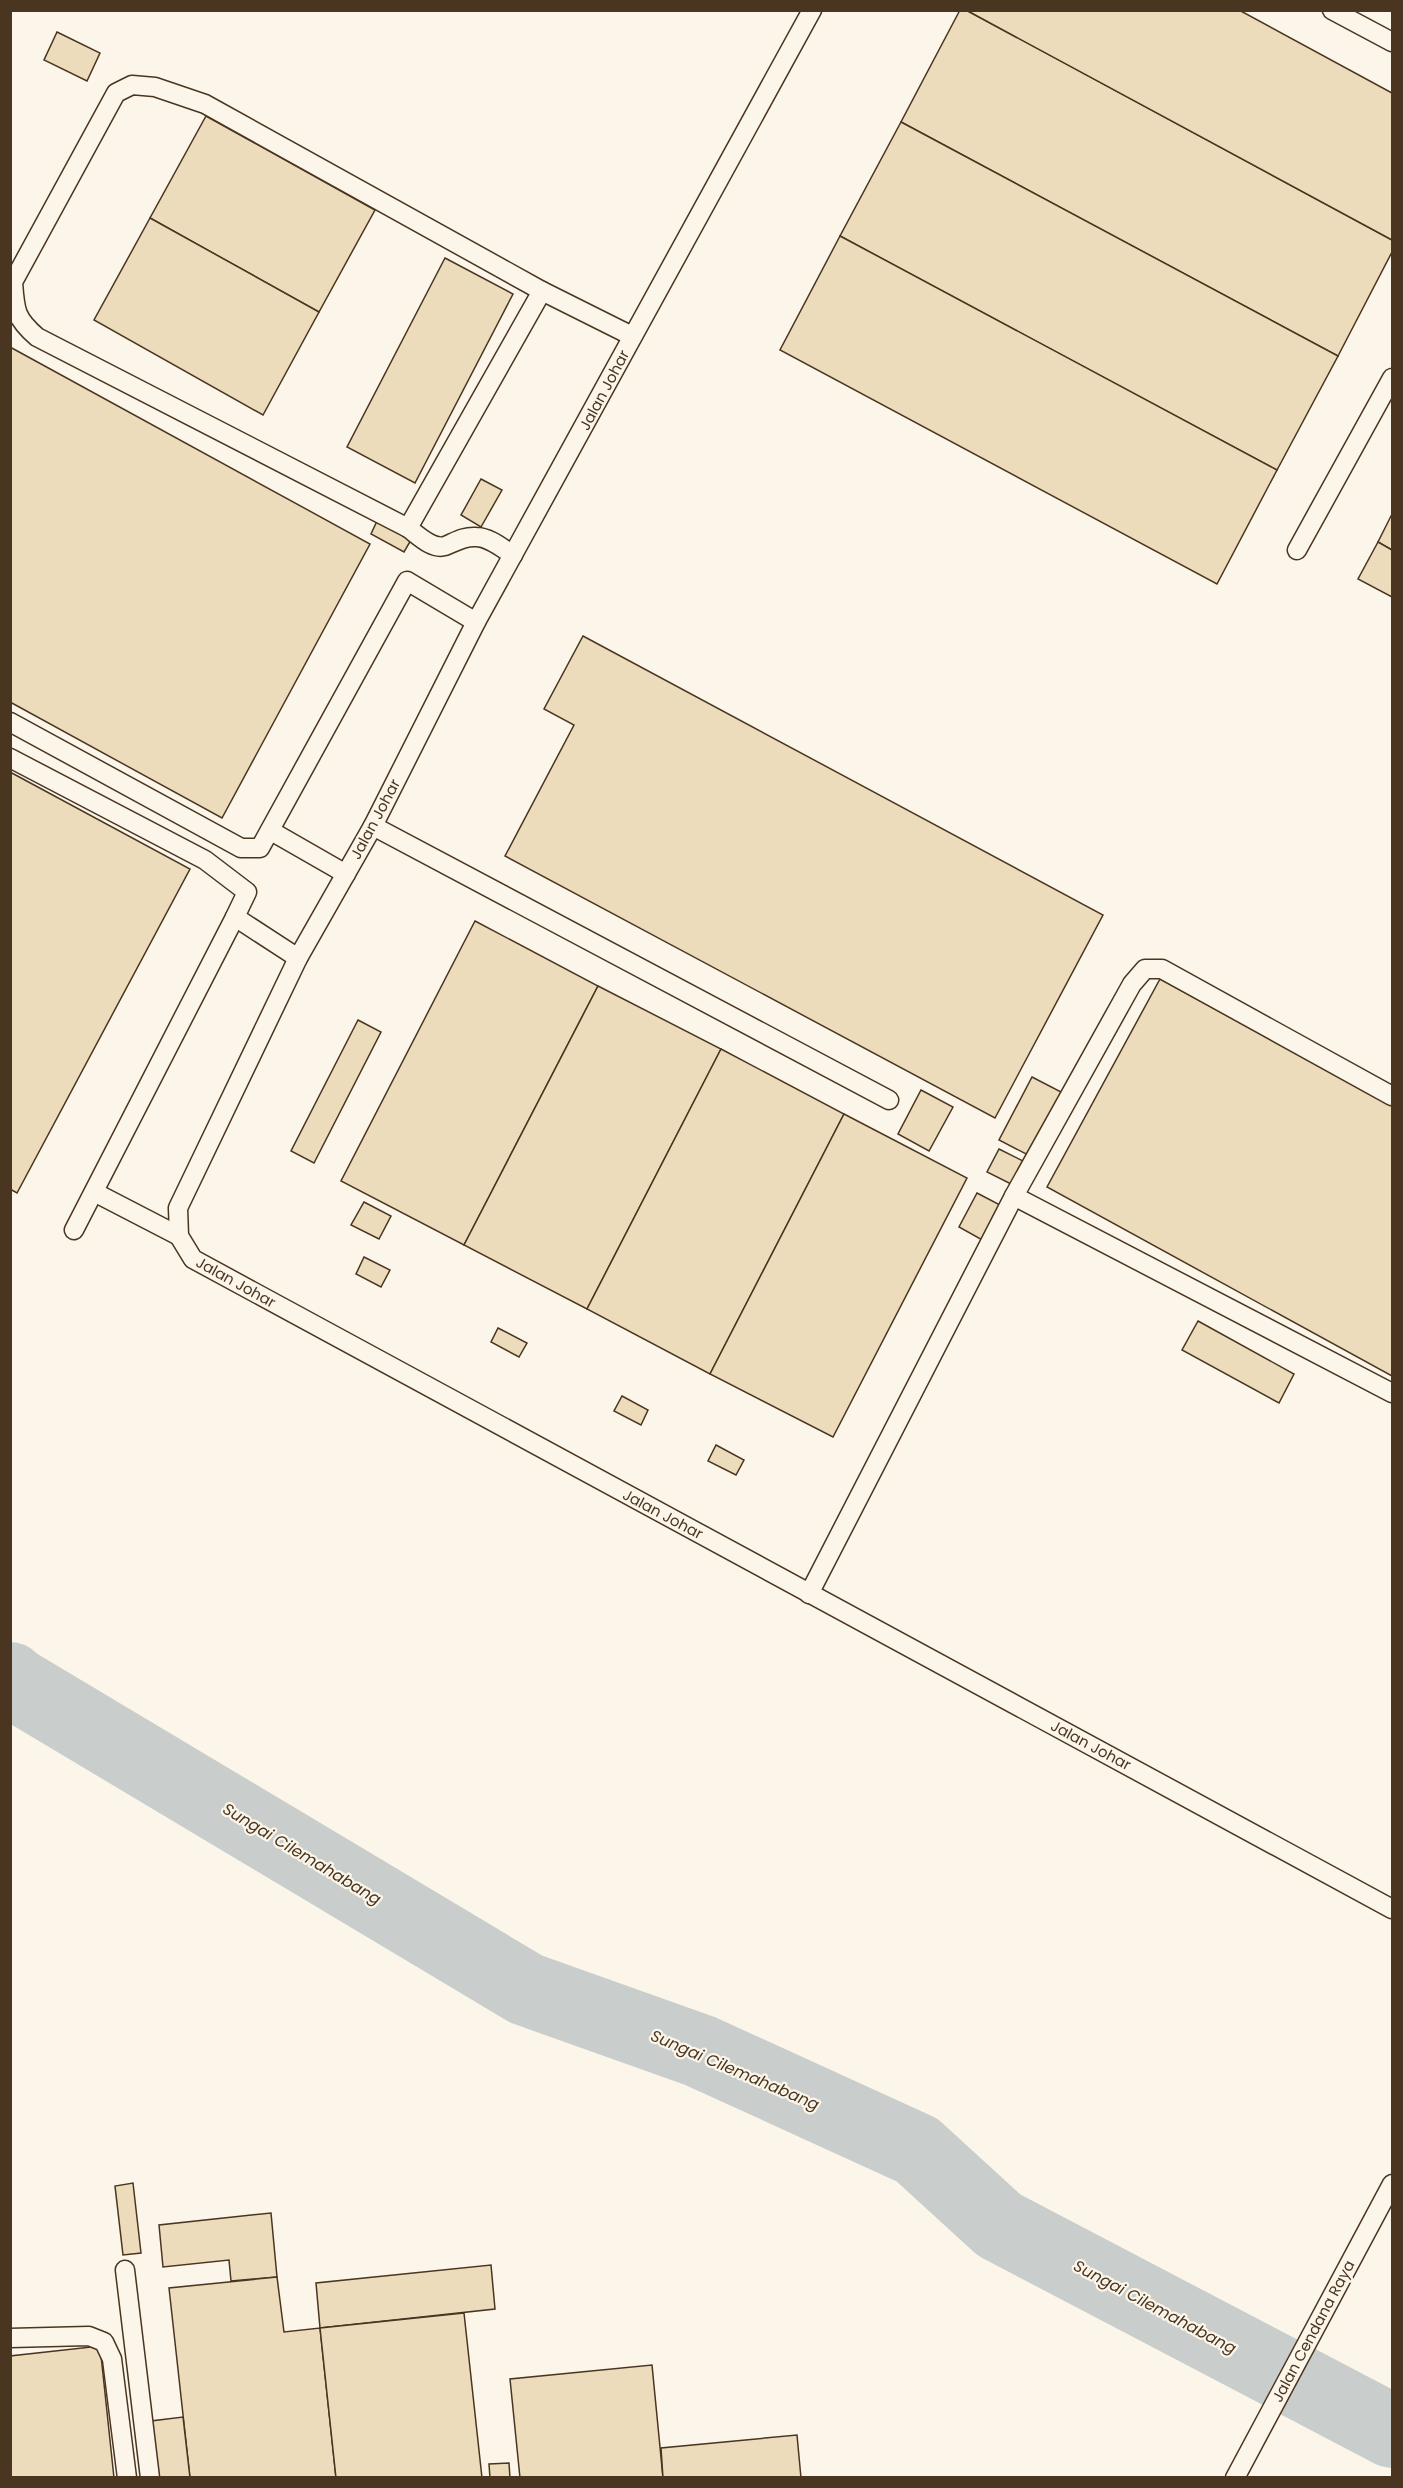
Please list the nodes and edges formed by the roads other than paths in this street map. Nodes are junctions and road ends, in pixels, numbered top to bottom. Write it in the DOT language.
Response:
graph roads {
  1 [pos="812,10"];
  2 [pos="1332,10"];
  3 [pos="1392,42"];
  4 [pos="542,291"];
  5 [pos="632,336"];
  6 [pos="1392,378"];
  7 [pos="408,528"];
  8 [pos="1297,550"];
  9 [pos="513,555"];
  10 [pos="476,622"];
  11 [pos="10,722"];
  12 [pos="10,758"];
  13 [pos="373,826"];
  14 [pos="271,831"];
  15 [pos="346,874"];
  16 [pos="235,917"];
  17 [pos="298,958"];
  18 [pos="1392,1096"];
  19 [pos="889,1100"];
  20 [pos="94,1192"];
  21 [pos="1014,1196"];
  22 [pos="74,1230"];
  23 [pos="179,1236"];
  24 [pos="1392,1394"];
  25 [pos="809,1594"];
  26 [pos="1392,1909"];
  27 [pos="1392,2184"];
  28 [pos="125,2270"];
  29 [pos="10,2338"];
  30 [pos="127,2478"];
  31 [pos="150,2478"];
  32 [pos="1235,2478"];
  1 -- 5 [label="lane, Jalan Johar"];
  2 -- 3 [label="lane"];
  4 -- 5 [label="lane"];
  4 -- 7 [label="lane"];
  4 -- 7 [label="lane"];
  5 -- 9 [label="lane, Jalan Johar"];
  6 -- 8 [label="lane"];
  7 -- 9 [label="lane"];
  9 -- 10 [label="lane, Jalan Johar"];
  10 -- 13 [label="lane, Jalan Johar"];
  10 -- 14 [label="lane"];
  11 -- 14 [label="lane"];
  12 -- 16 [label="lane"];
  13 -- 15 [label="lane, Jalan Johar"];
  13 -- 19 [label="lane"];
  14 -- 15 [label="lane"];
  15 -- 17 [label="lane, Jalan Johar"];
  16 -- 17 [label="lane"];
  16 -- 20 [label="lane"];
  17 -- 23 [label="lane, Jalan Johar"];
  18 -- 21 [label="lane"];
  20 -- 22 [label="lane"];
  20 -- 23 [label="lane"];
  21 -- 24 [label="lane"];
  21 -- 25 [label="lane"];
  23 -- 25 [label="lane, Jalan Johar"];
  25 -- 26 [label="lane, Jalan Johar"];
  27 -- 32 [label="lane, Jalan Cendana Raya"];
  28 -- 31 [label="lane"];
  29 -- 30 [label="lane"];
}
